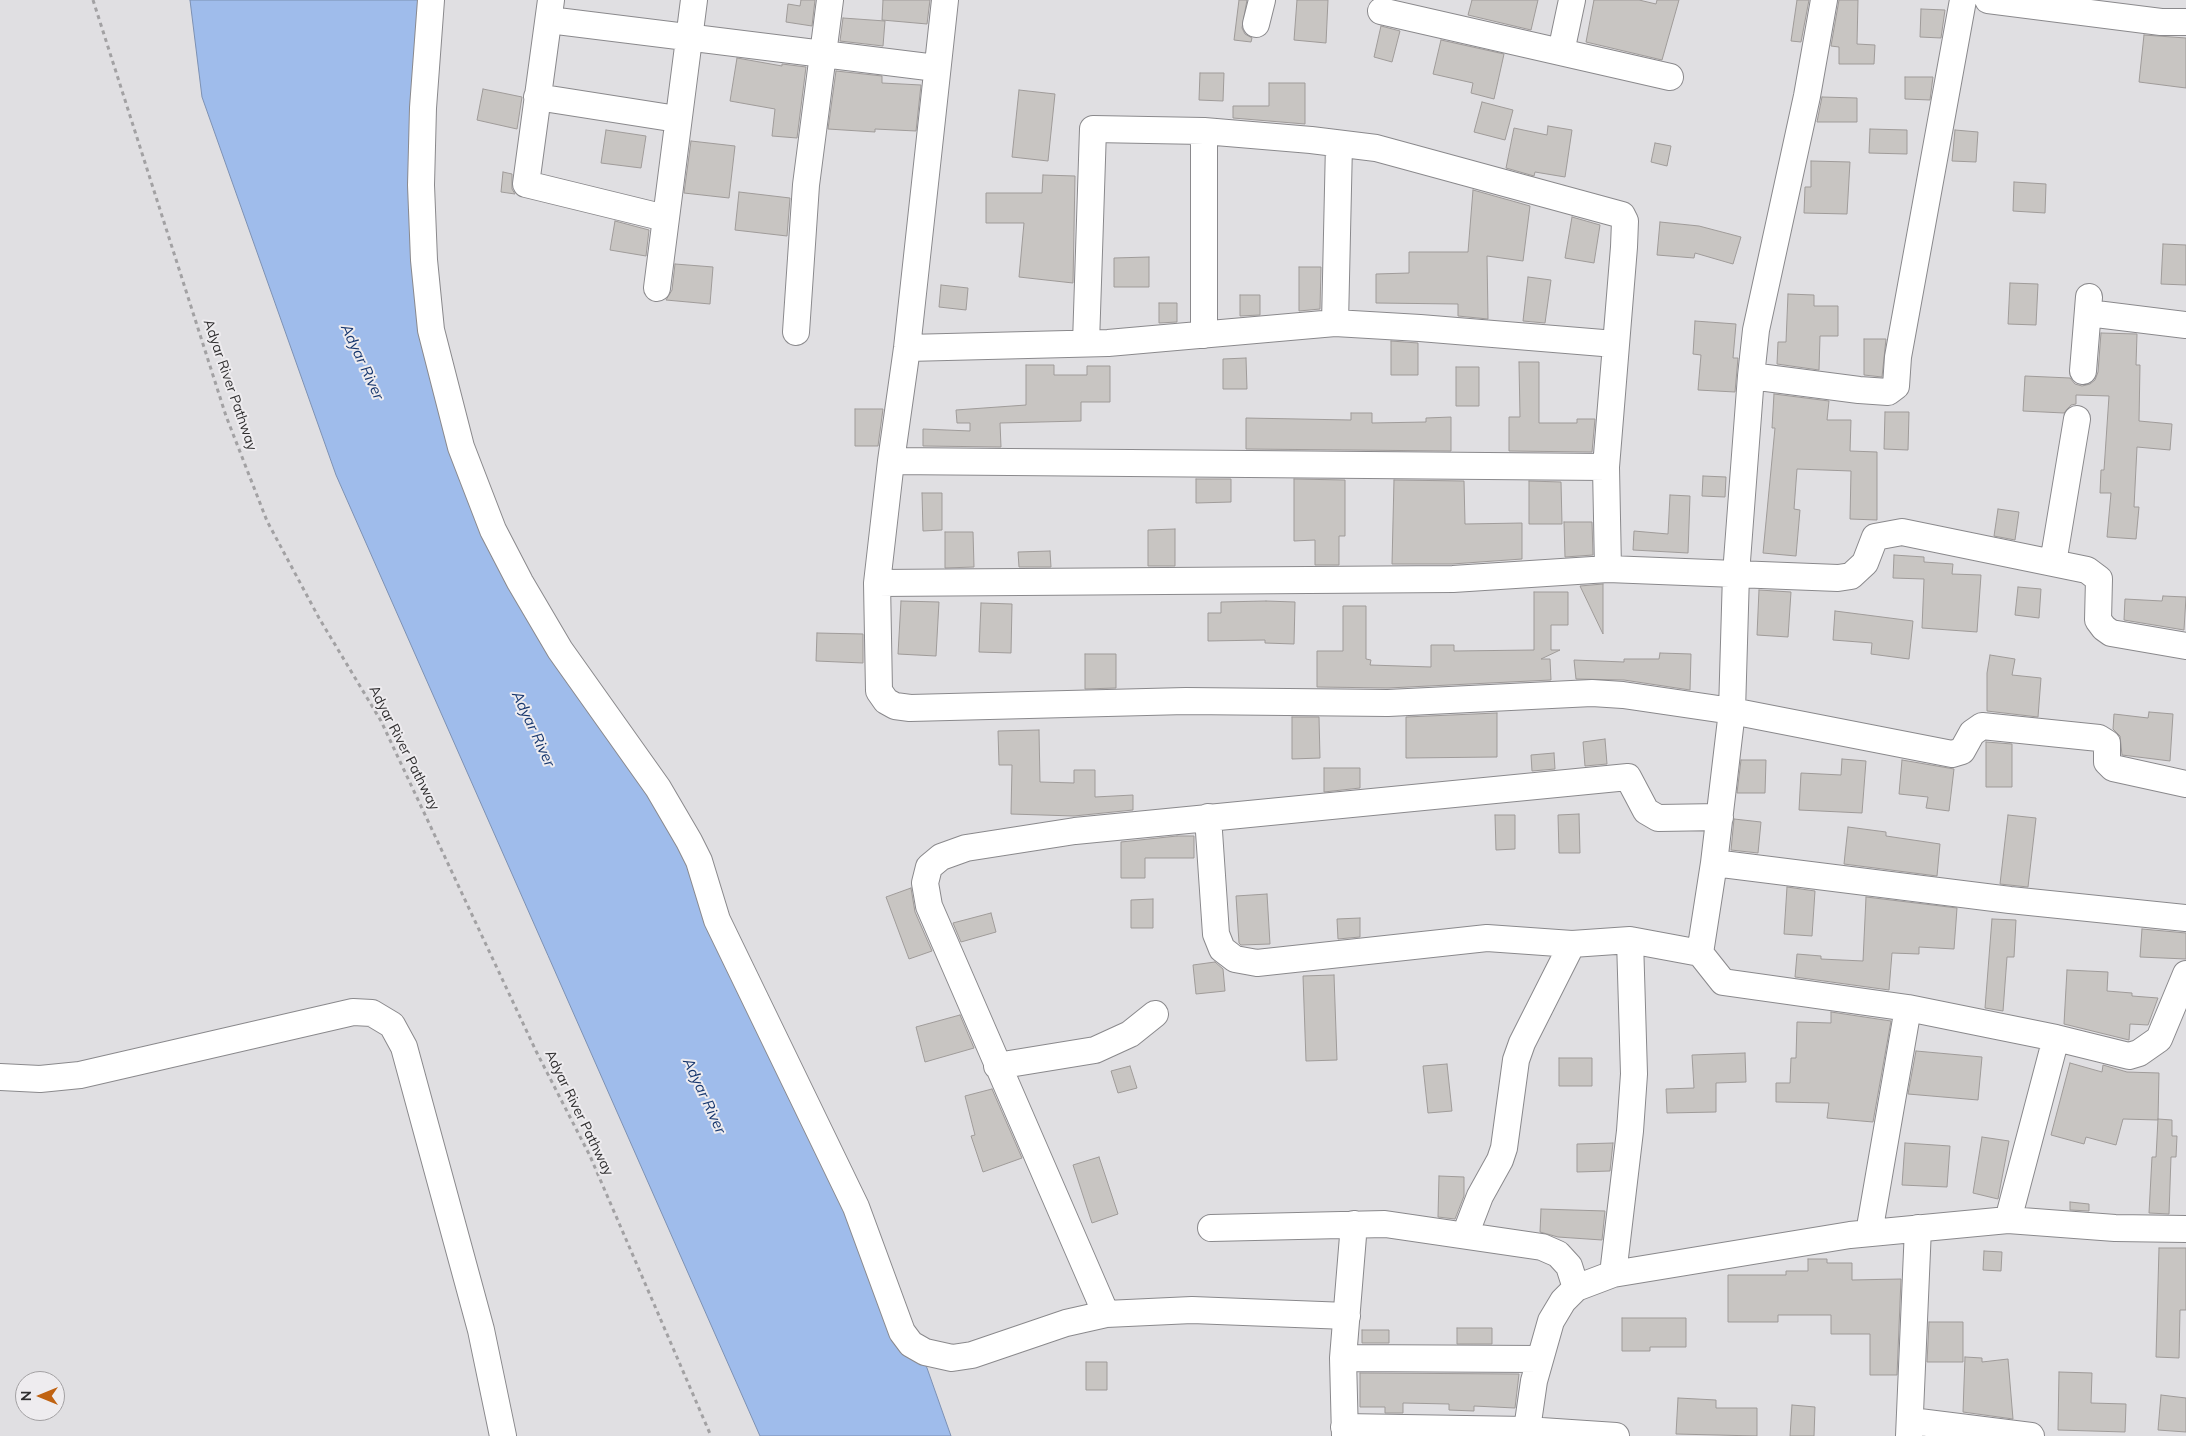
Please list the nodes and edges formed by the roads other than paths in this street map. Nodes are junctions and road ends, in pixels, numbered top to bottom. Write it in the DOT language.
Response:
graph roads {
  1 [pos="431,0"];
  2 [pos="694,0"];
  3 [pos="830,0"];
  4 [pos="944,0"];
  5 [pos="1572,0"];
  6 [pos="1824,0"];
  7 [pos="1963,0"];
  8 [pos="1988,0"];
  9 [pos="550,10"];
  10 [pos="1417,10"];
  11 [pos="1381,11"];
  12 [pos="2186,22"];
  13 [pos="690,39"];
  14 [pos="1561,52"];
  15 [pos="823,53"];
  16 [pos="936,68"];
  17 [pos="1670,78"];
  18 [pos="537,96"];
  19 [pos="677,119"];
  20 [pos="1204,131"];
  21 [pos="1339,144"];
  22 [pos="665,218"];
  23 [pos="657,288"];
  24 [pos="1335,323"];
  25 [pos="2186,326"];
  26 [pos="796,332"];
  27 [pos="1204,335"];
  28 [pos="1086,343"];
  29 [pos="1615,344"];
  30 [pos="907,348"];
  31 [pos="2083,371"];
  32 [pos="1751,376"];
  33 [pos="2077,419"];
  34 [pos="891,461"];
  35 [pos="1606,467"];
  36 [pos="2053,563"];
  37 [pos="1608,568"];
  38 [pos="1736,574"];
  39 [pos="877,583"];
  40 [pos="2186,646"];
  41 [pos="1732,710"];
  42 [pos="2186,784"];
  43 [pos="1208,817"];
  44 [pos="1720,817"];
  45 [pos="1714,863"];
  46 [pos="2186,918"];
  47 [pos="1630,940"];
  48 [pos="1572,944"];
  49 [pos="1700,953"];
  50 [pos="2186,974"];
  51 [pos="1908,1008"];
  52 [pos="1155,1014"];
  53 [pos="2056,1038"];
  54 [pos="997,1066"];
  55 [pos="0,1077"];
  56 [pos="2008,1220"];
  57 [pos="1354,1224"];
  58 [pos="1211,1228"];
  59 [pos="1918,1228"];
  60 [pos="2186,1228"];
  61 [pos="1869,1233"];
  62 [pos="1466,1235"];
  63 [pos="1613,1274"];
  64 [pos="1576,1288"];
  65 [pos="1106,1314"];
  66 [pos="1348,1316"];
  67 [pos="1343,1358"];
  68 [pos="1540,1359"];
  69 [pos="1910,1429"];
  70 [pos="1345,1432"];
  71 [pos="1526,1433"];
  72 [pos="503,1436"];
  73 [pos="1616,1436"];
  74 [pos="2031,1436"];
  1 -- 65 [label="street"];
  2 -- 13 [label="street"];
  3 -- 15 [label="street"];
  4 -- 16 [label="street"];
  5 -- 14 [label="street"];
  6 -- 32 [label="street"];
  7 -- 32 [label="street"];
  8 -- 12 [label="street"];
  9 -- 13 [label="street"];
  9 -- 18 [label="street"];
  10 -- 11 [label="street"];
  10 -- 14 [label="street"];
  13 -- 15 [label="street"];
  13 -- 19 [label="street"];
  14 -- 17 [label="street"];
  15 -- 16 [label="street"];
  15 -- 26 [label="street"];
  16 -- 30 [label="street"];
  18 -- 19 [label="street"];
  18 -- 22 [label="street"];
  19 -- 22 [label="street"];
  20 -- 21 [label="street"];
  20 -- 27 [label="street"];
  20 -- 28 [label="street"];
  21 -- 24 [label="street"];
  21 -- 29 [label="street"];
  22 -- 23 [label="street"];
  24 -- 27 [label="street"];
  24 -- 29 [label="street"];
  25 -- 31 [label="street"];
  27 -- 28 [label="street"];
  28 -- 30 [label="street"];
  29 -- 35 [label="street"];
  30 -- 34 [label="street"];
  32 -- 38 [label="street"];
  33 -- 36 [label="street"];
  34 -- 35 [label="street"];
  34 -- 39 [label="street"];
  35 -- 37 [label="street"];
  36 -- 38 [label="street"];
  36 -- 40 [label="street"];
  37 -- 38 [label="street"];
  37 -- 39 [label="street"];
  38 -- 41 [label="street"];
  39 -- 41 [label="street"];
  41 -- 42 [label="street"];
  41 -- 44 [label="street"];
  43 -- 44 [label="street"];
  43 -- 48 [label="street"];
  43 -- 54 [label="street"];
  44 -- 45 [label="street"];
  45 -- 46 [label="street"];
  45 -- 49 [label="street"];
  47 -- 48 [label="street"];
  47 -- 49 [label="street"];
  47 -- 63 [label="street"];
  48 -- 62 [label="street"];
  49 -- 51 [label="street"];
  50 -- 53 [label="street"];
  51 -- 53 [label="street"];
  51 -- 61 [label="street"];
  52 -- 54 [label="street"];
  53 -- 56 [label="street"];
  54 -- 65 [label="street"];
  55 -- 72 [label="street"];
  56 -- 59 [label="street"];
  56 -- 60 [label="street"];
  57 -- 58 [label="street"];
  57 -- 62 [label="street"];
  57 -- 66 [label="street"];
  59 -- 61 [label="street"];
  59 -- 69 [label="street"];
  61 -- 63 [label="street"];
  62 -- 64 [label="street"];
  63 -- 64 [label="street"];
  64 -- 68 [label="street"];
  65 -- 66 [label="street"];
  66 -- 67 [label="street"];
  67 -- 68 [label="street"];
  67 -- 70 [label="street"];
  68 -- 71 [label="street"];
  69 -- 74 [label="street"];
  70 -- 71 [label="street"];
  71 -- 73 [label="street"];
}
